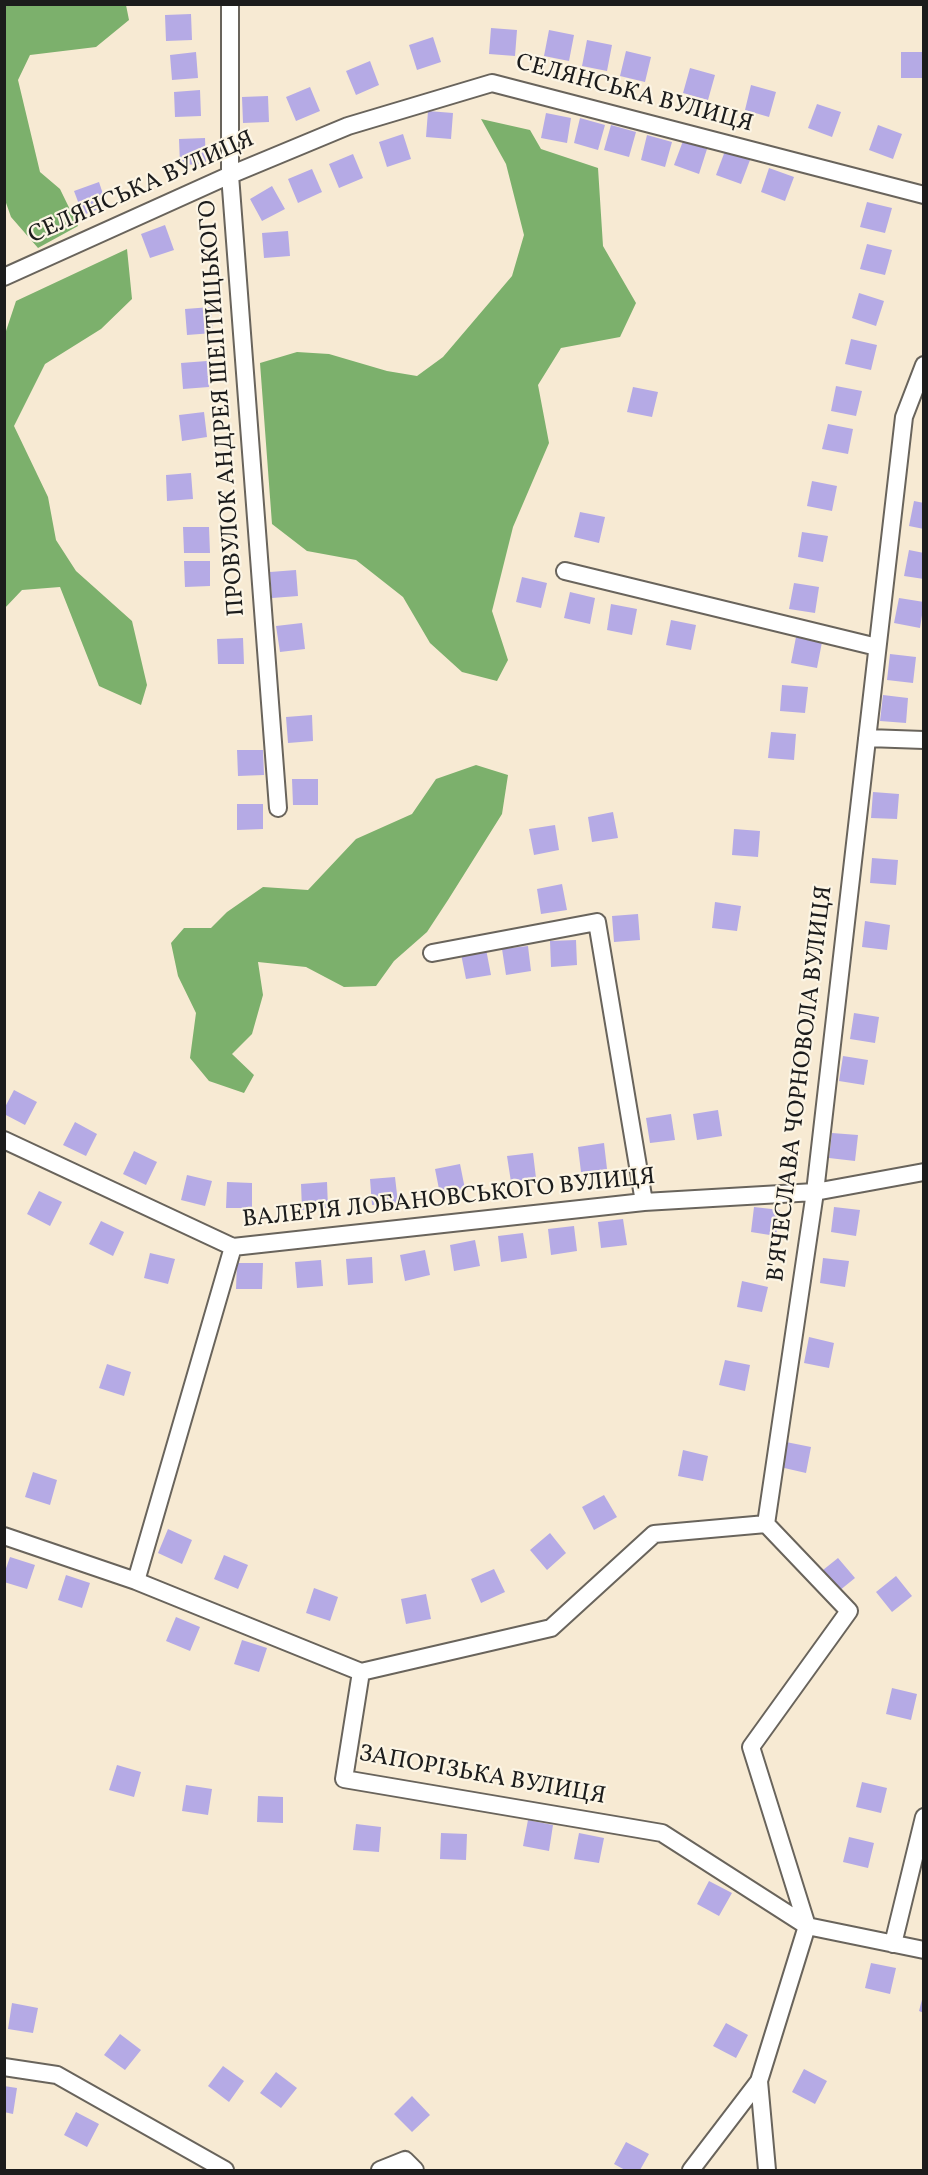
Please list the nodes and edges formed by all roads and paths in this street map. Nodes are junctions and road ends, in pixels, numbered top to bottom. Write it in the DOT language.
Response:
graph roads {
  1 [pos="230,4"];
  2 [pos="230,175"];
  3 [pos="924,195"];
  4 [pos="4,277"];
  5 [pos="924,366"];
  6 [pos="565,571"];
  7 [pos="877,648"];
  8 [pos="867,738"];
  9 [pos="924,740"];
  10 [pos="278,808"];
  11 [pos="432,953"];
  12 [pos="4,1140"];
  13 [pos="924,1172"];
  14 [pos="815,1192"];
  15 [pos="644,1202"];
  16 [pos="233,1247"];
  17 [pos="766,1524"];
  18 [pos="4,1536"];
  19 [pos="136,1581"];
  20 [pos="361,1672"];
  21 [pos="924,1817"];
  22 [pos="807,1926"];
  23 [pos="893,1944"];
  24 [pos="924,1950"];
  25 [pos="4,2067"];
  26 [pos="759,2081"];
  27 [pos="225,2170"];
  28 [pos="380,2170"];
  29 [pos="415,2170"];
  30 [pos="691,2170"];
  31 [pos="768,2170"];
  1 -- 2 [label="street, ПРОВУЛОК АНДРЕЯ ШЕПТИЦЬКОГО"];
  2 -- 3 [label="street, СЕЛЯНСЬКА ВУЛИЦЯ"];
  2 -- 4 [label="street, СЕЛЯНСЬКА ВУЛИЦЯ"];
  2 -- 10 [label="street, ПРОВУЛОК АНДРЕЯ ШЕПТИЦЬКОГО"];
  5 -- 7 [label="street, В'ЯЧЕСЛАВА ЧОРНОВОЛА ВУЛИЦЯ"];
  6 -- 7 [label="street"];
  7 -- 8 [label="street, В'ЯЧЕСЛАВА ЧОРНОВОЛА ВУЛИЦЯ"];
  8 -- 9 [label="street"];
  8 -- 14 [label="street, В'ЯЧЕСЛАВА ЧОРНОВОЛА ВУЛИЦЯ"];
  11 -- 15 [label="street"];
  12 -- 16 [label="street, ВАЛЕРІЯ ЛОБАНОВСЬКОГО ВУЛИЦЯ"];
  13 -- 14 [label="street, ВАЛЕРІЯ ЛОБАНОВСЬКОГО ВУЛИЦЯ"];
  14 -- 15 [label="street, ВАЛЕРІЯ ЛОБАНОВСЬКОГО ВУЛИЦЯ"];
  14 -- 17 [label="street, В'ЯЧЕСЛАВА ЧОРНОВОЛА ВУЛИЦЯ"];
  15 -- 16 [label="street, ВАЛЕРІЯ ЛОБАНОВСЬКОГО ВУЛИЦЯ"];
  16 -- 19 [label="street"];
  17 -- 20 [label="street"];
  17 -- 22 [label="street"];
  18 -- 19 [label="street"];
  19 -- 20 [label="street"];
  20 -- 22 [label="street, ЗАПОРІЗЬКА ВУЛИЦЯ"];
  21 -- 23 [label="street"];
  22 -- 23 [label="street, ЗАПОРІЗЬКА ВУЛИЦЯ"];
  22 -- 26 [label="street"];
  23 -- 24 [label="street, ЗАПОРІЗЬКА ВУЛИЦЯ"];
  25 -- 27 [label="street"];
  26 -- 30 [label="street"];
  26 -- 31 [label="street"];
  28 -- 29 [label="street"];
}
